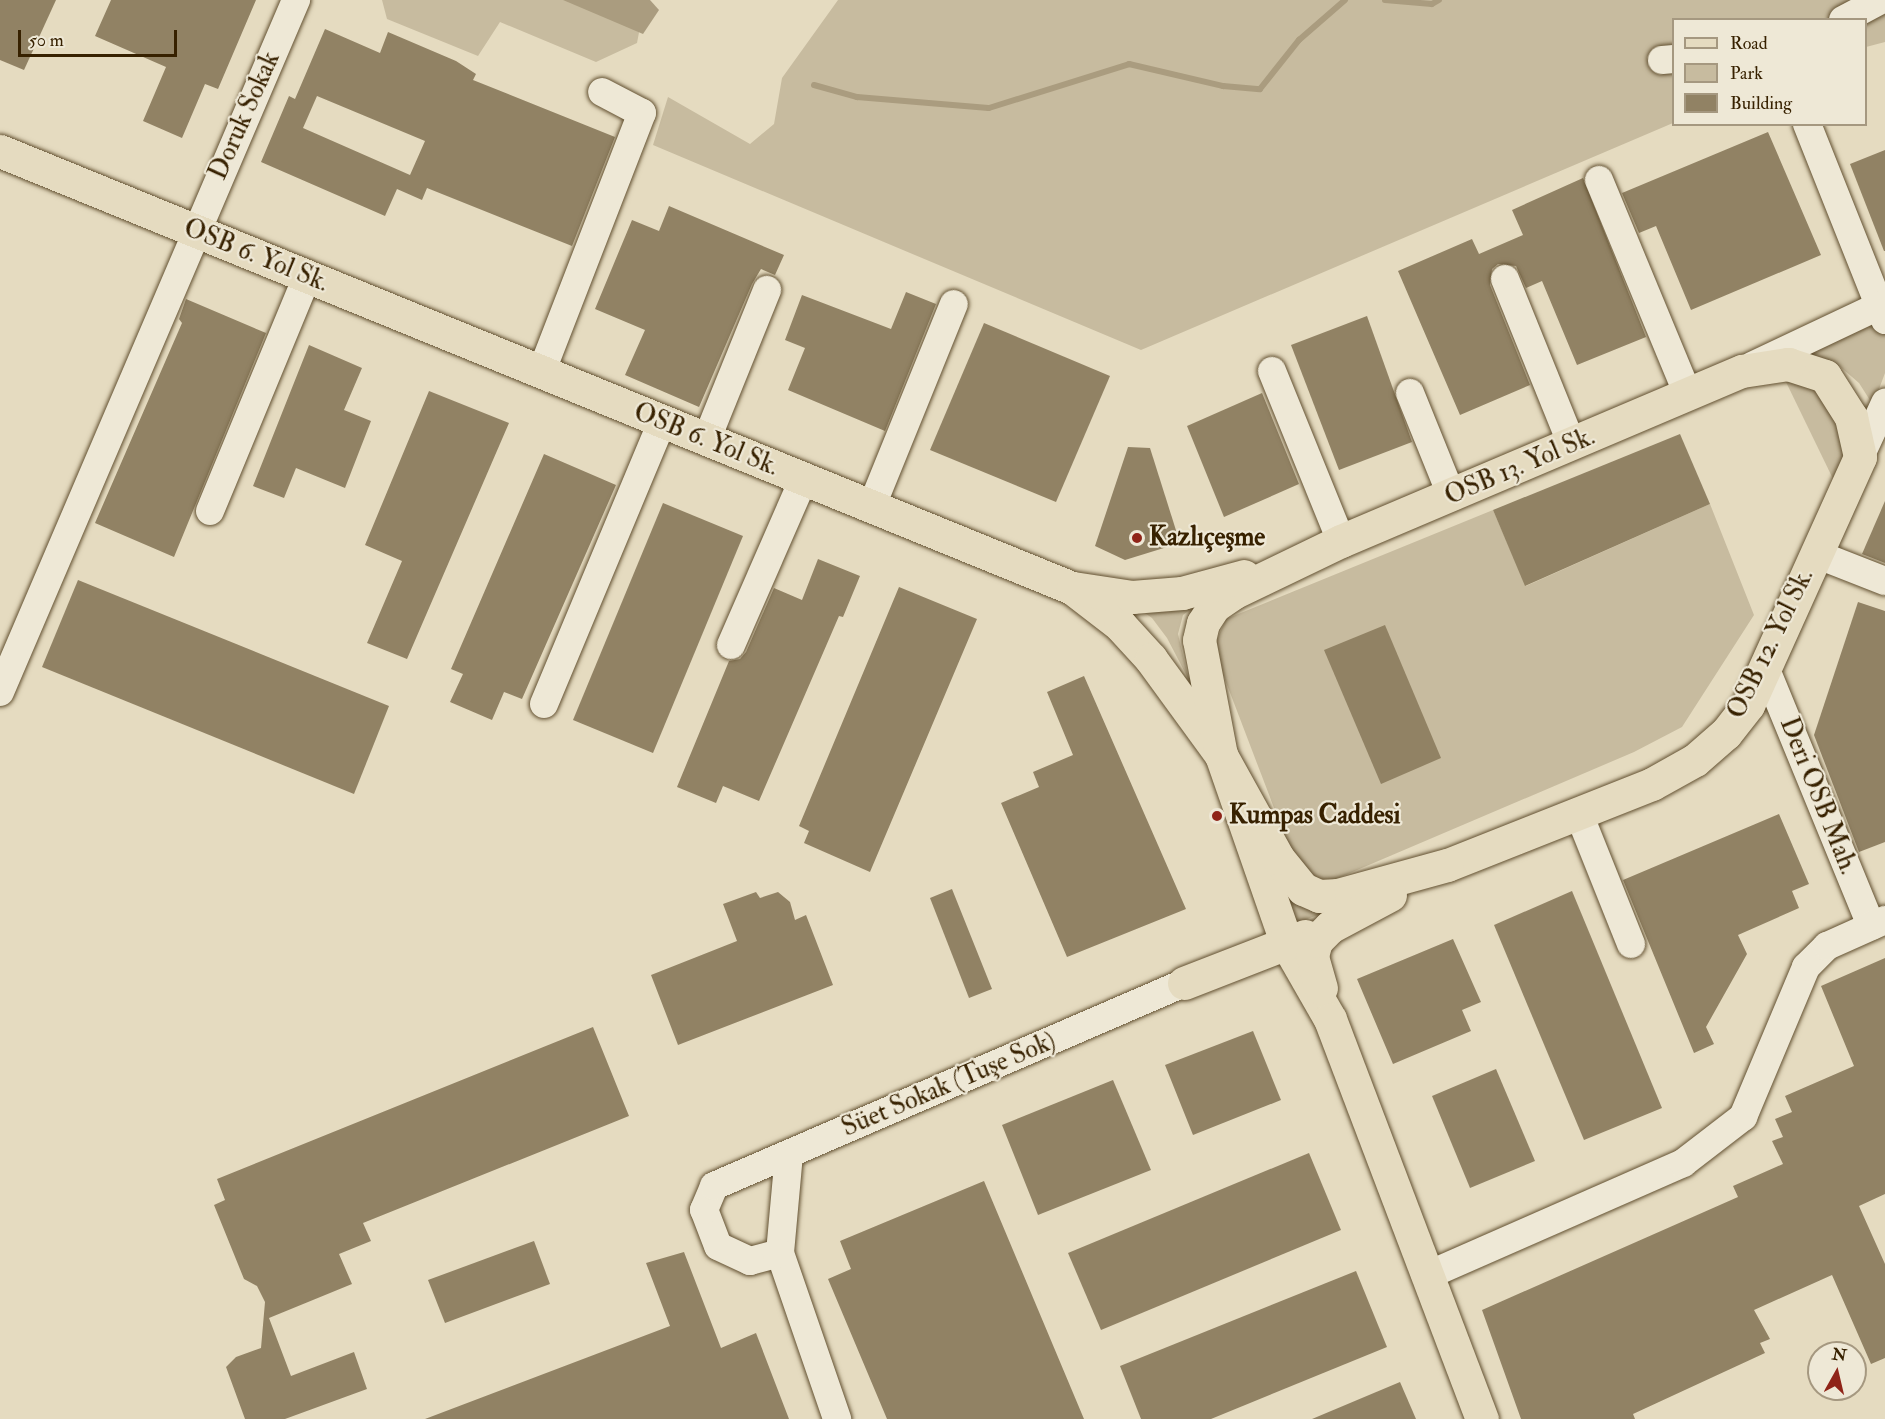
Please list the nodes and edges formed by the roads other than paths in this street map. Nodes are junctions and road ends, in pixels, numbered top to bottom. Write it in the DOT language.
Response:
graph roads {
  1 [pos="296,0"];
  2 [pos="1881,0"];
  3 [pos="1847,18"];
  4 [pos="602,92"];
  5 [pos="1809,126"];
  6 [pos="0,151"];
  7 [pos="1599,180"];
  8 [pos="195,231"];
  9 [pos="307,277"];
  10 [pos="1505,279"];
  11 [pos="767,290"];
  12 [pos="954,304"];
  13 [pos="1883,309"];
  14 [pos="1272,371"];
  15 [pos="1742,371"];
  16 [pos="541,373"];
  17 [pos="1410,393"];
  18 [pos="1688,395"];
  19 [pos="1885,403"];
  20 [pos="662,422"];
  21 [pos="706,441"];
  22 [pos="1572,445"];
  23 [pos="1860,458"];
  24 [pos="803,480"];
  25 [pos="1452,496"];
  26 [pos="871,508"];
  27 [pos="210,511"];
  28 [pos="1341,541"];
  29 [pos="1816,554"];
  30 [pos="1298,561"];
  31 [pos="1885,581"];
  32 [pos="1072,588"];
  33 [pos="731,645"];
  34 [pos="1765,667"];
  35 [pos="0,692"];
  36 [pos="544,704"];
  37 [pos="1221,754"];
  38 [pos="1579,814"];
  39 [pos="1447,865"];
  40 [pos="1267,890"];
  41 [pos="1878,923"];
  42 [pos="1330,927"];
  43 [pos="1631,944"];
  44 [pos="1295,958"];
  45 [pos="1184,983"];
  46 [pos="1330,1019"];
  47 [pos="789,1154"];
  48 [pos="780,1254"];
  49 [pos="1426,1276"];
  50 [pos="837,1419"];
  51 [pos="1482,1419"];
  1 -- 8 [label="street, Doruk Sokak"];
  2 -- 3 [label="street"];
  4 -- 16 [label="street"];
  5 -- 13 [label="street"];
  6 -- 8 [label="main road, OSB 6. Yol Sk."];
  7 -- 18 [label="street"];
  8 -- 9 [label="main road, OSB 6. Yol Sk."];
  8 -- 35 [label="street, Doruk Sokak"];
  9 -- 16 [label="main road, OSB 6. Yol Sk."];
  9 -- 27 [label="street"];
  10 -- 22 [label="street"];
  11 -- 21 [label="street"];
  12 -- 26 [label="street"];
  13 -- 15 [label="street"];
  14 -- 28 [label="street"];
  15 -- 18 [label="main road, OSB 13. Yol Sk."];
  15 -- 23 [label="main road, OSB 13. Yol Sk."];
  16 -- 20 [label="main road, OSB 6. Yol Sk."];
  17 -- 25 [label="street"];
  18 -- 22 [label="main road, OSB 13. Yol Sk."];
  19 -- 23 [label="street, OSB 12. Yol Sk."];
  20 -- 21 [label="main road, OSB 6. Yol Sk."];
  20 -- 36 [label="street"];
  21 -- 24 [label="main road, OSB 6. Yol Sk."];
  22 -- 25 [label="main road, OSB 13. Yol Sk."];
  23 -- 29 [label="main road, OSB 12. Yol Sk."];
  24 -- 26 [label="main road, OSB 6. Yol Sk."];
  24 -- 33 [label="street"];
  25 -- 28 [label="main road, OSB 13. Yol Sk."];
  26 -- 32 [label="main road, OSB 6. Yol Sk."];
  28 -- 30 [label="main road, OSB 13. Yol Sk."];
  29 -- 31 [label="street"];
  29 -- 34 [label="main road, OSB 12. Yol Sk."];
  30 -- 32 [label="main road"];
  30 -- 37 [label="main road"];
  32 -- 37 [label="main road, OSB 6. Yol Sk."];
  34 -- 38 [label="main road, OSB 12. Yol Sk."];
  34 -- 41 [label="street, Deri OSB Mah."];
  37 -- 39 [label="main road"];
  37 -- 40 [label="main road, OSB 6. Yol Sk."];
  38 -- 39 [label="main road, OSB 12. Yol Sk."];
  38 -- 43 [label="street"];
  39 -- 42 [label="main road"];
  40 -- 44 [label="main road, OSB 6. Yol Sk."];
  40 -- 45 [label="main road"];
  41 -- 49 [label="street"];
  42 -- 44 [label="main road"];
  42 -- 46 [label="main road"];
  44 -- 45 [label="main road"];
  44 -- 46 [label="main road, OSB 6. Yol Sk."];
  45 -- 47 [label="street, Süet Sokak (Tuşe Sok)"];
  46 -- 49 [label="main road"];
  47 -- 48 [label="street"];
  47 -- 48 [label="street, Süet Sokak (Tuşe Sok)"];
  48 -- 50 [label="street"];
  49 -- 51 [label="main road"];
}
